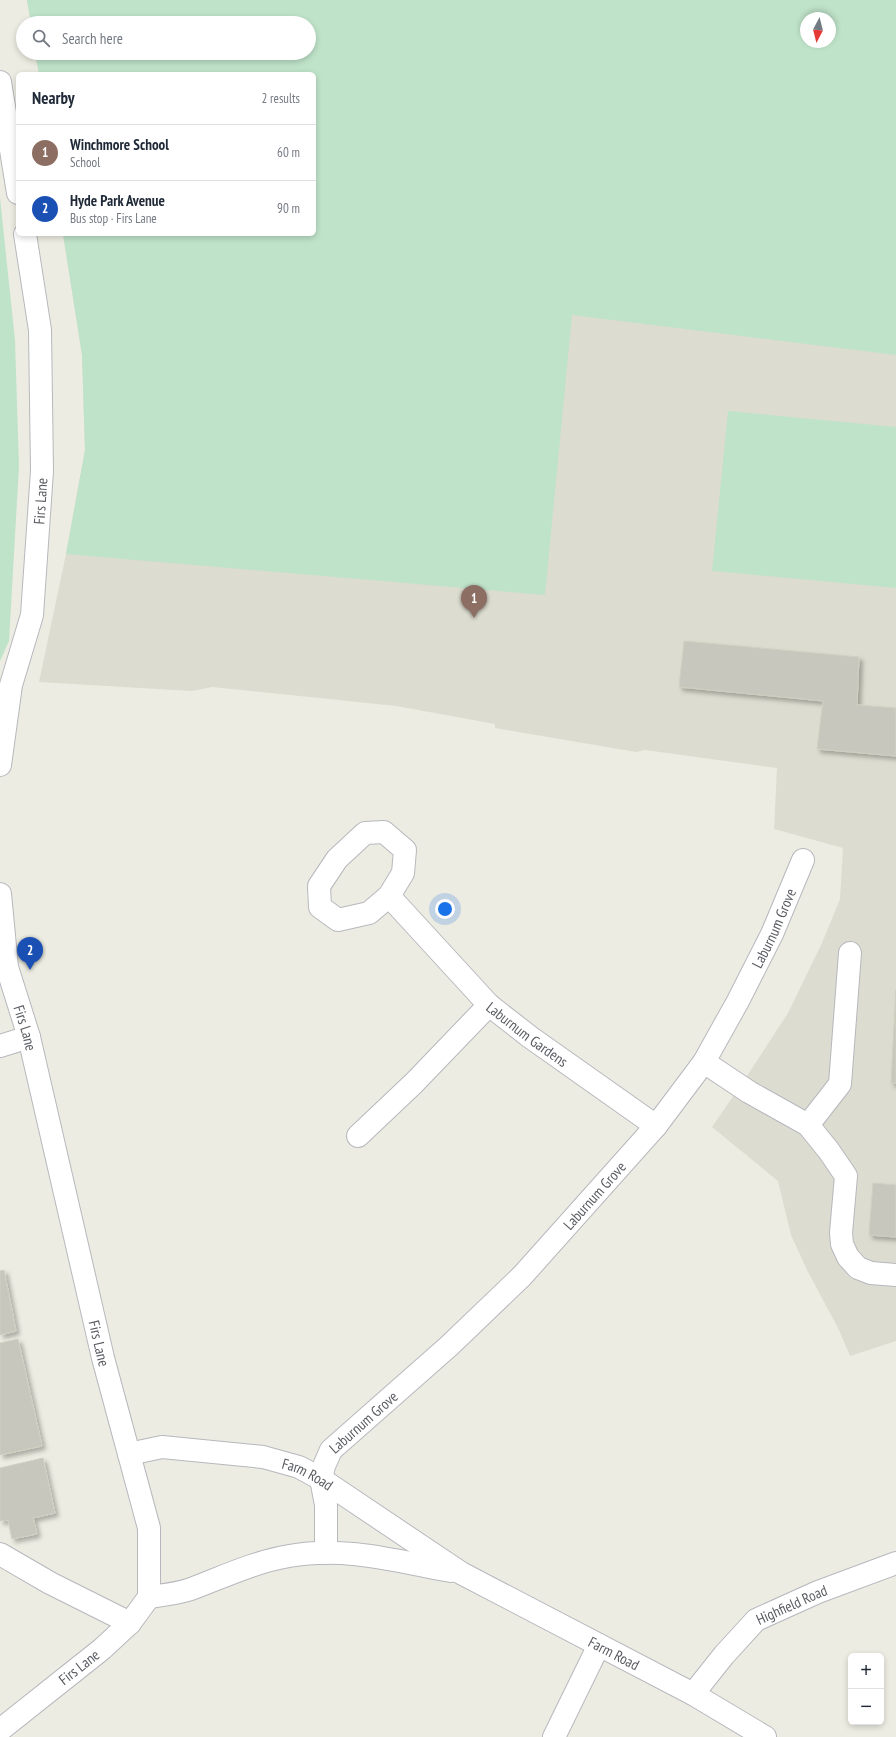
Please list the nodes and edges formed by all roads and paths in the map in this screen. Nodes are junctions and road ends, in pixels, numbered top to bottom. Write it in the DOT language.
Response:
graph roads {
  1 [pos="0,82"];
  2 [pos="16,180"];
  3 [pos="25,236"];
  4 [pos="0,765"];
  5 [pos="803,860"];
  6 [pos="0,894"];
  7 [pos="389,896"];
  8 [pos="850,953"];
  9 [pos="489,1005"];
  10 [pos="29,1037"];
  11 [pos="0,1046"];
  12 [pos="704,1062"];
  13 [pos="808,1125"];
  14 [pos="656,1126"];
  15 [pos="358,1136"];
  16 [pos="896,1275"];
  17 [pos="129,1454"];
  18 [pos="321,1479"];
  19 [pos="326,1553"];
  20 [pos="0,1554"];
  21 [pos="896,1563"];
  22 [pos="461,1573"];
  23 [pos="149,1597"];
  24 [pos="130,1623"];
  25 [pos="599,1645"];
  26 [pos="693,1694"];
  27 [pos="0,1730"];
  28 [pos="554,1737"];
  29 [pos="765,1737"];
  1 -- 2 [label="street"];
  3 -- 4 [label="street, Firs Lane"];
  5 -- 12 [label="street, Laburnum Grove"];
  6 -- 10 [label="street, Firs Lane"];
  7 -- 9 [label="street, Laburnum Gardens"];
  8 -- 13 [label="street"];
  9 -- 14 [label="street, Laburnum Gardens"];
  9 -- 15 [label="street"];
  10 -- 11 [label="street"];
  10 -- 17 [label="street, Firs Lane"];
  12 -- 13 [label="street"];
  12 -- 14 [label="street, Laburnum Grove"];
  13 -- 16 [label="street"];
  14 -- 18 [label="street, Laburnum Grove"];
  17 -- 18 [label="street, Farm Road"];
  17 -- 23 [label="street, Firs Lane"];
  18 -- 19 [label="street"];
  18 -- 22 [label="street, Farm Road"];
  19 -- 22 [label="street, Farm Road"];
  19 -- 23 [label="street, Farm Road"];
  20 -- 24 [label="street"];
  21 -- 26 [label="street, Highfield Road"];
  22 -- 25 [label="street, Farm Road"];
  23 -- 24 [label="street, Firs Lane"];
  24 -- 27 [label="street, Firs Lane"];
  25 -- 26 [label="street, Farm Road"];
  25 -- 28 [label="street"];
  26 -- 29 [label="street, Farm Road"];
}
